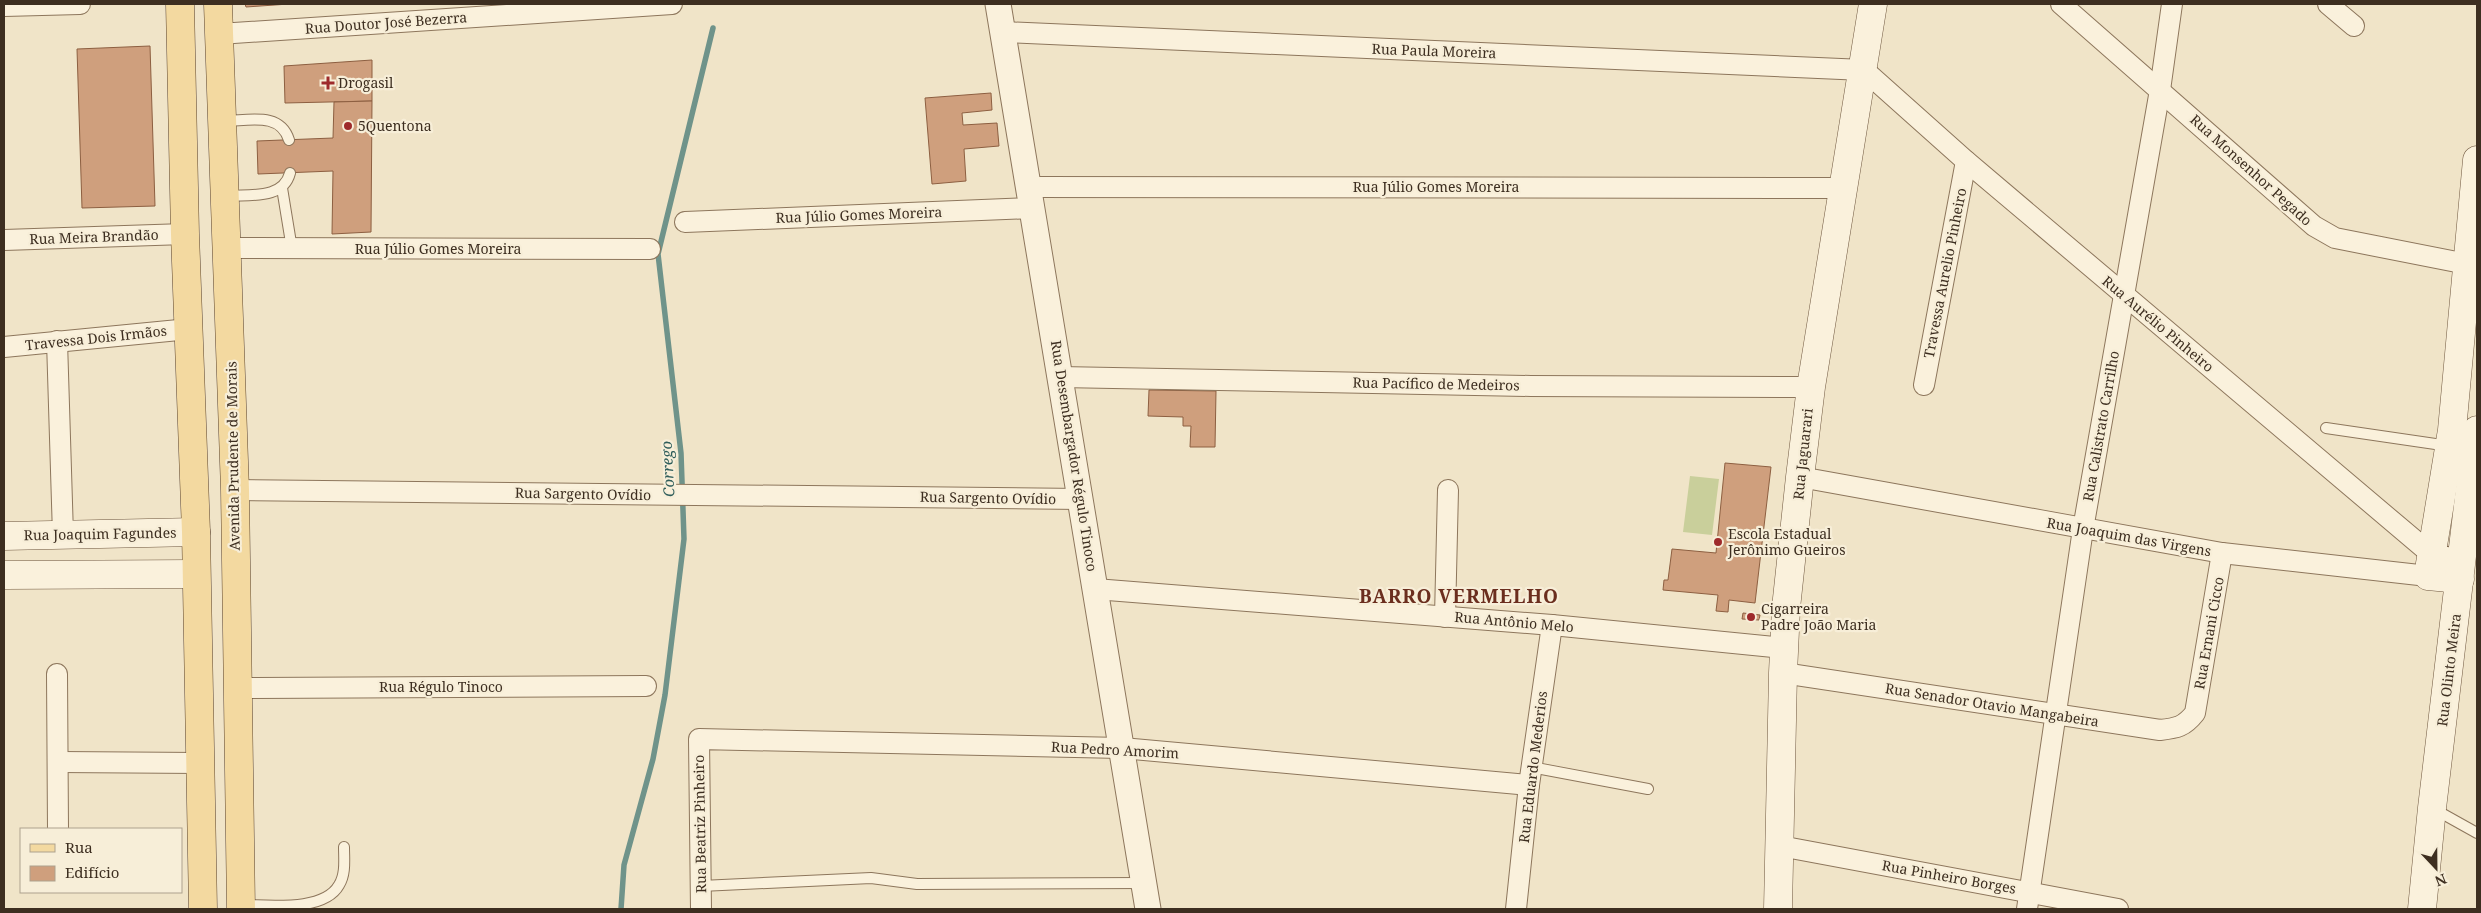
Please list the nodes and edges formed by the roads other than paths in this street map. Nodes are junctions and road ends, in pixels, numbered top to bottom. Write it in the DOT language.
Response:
graph roads {
  1 [pos="80,4"];
  2 [pos="180,4"];
  3 [pos="218,4"];
  4 [pos="672,4"];
  5 [pos="998,4"];
  6 [pos="1873,4"];
  7 [pos="2060,4"];
  8 [pos="2172,4"];
  9 [pos="2328,4"];
  10 [pos="16,5"];
  11 [pos="2354,26"];
  12 [pos="1003,32"];
  13 [pos="219,34"];
  14 [pos="1864,70"];
  15 [pos="2160,90"];
  16 [pos="222,121"];
  17 [pos="289,140"];
  18 [pos="2477,160"];
  19 [pos="1966,161"];
  20 [pos="290,173"];
  21 [pos="282,188"];
  22 [pos="1844,188"];
  23 [pos="225,196"];
  24 [pos="1031,198"];
  25 [pos="685,222"];
  26 [pos="185,234"];
  27 [pos="4,240"];
  28 [pos="227,248"];
  29 [pos="292,249"];
  30 [pos="650,249"];
  31 [pos="2472,265"];
  32 [pos="2124,296"];
  33 [pos="189,329"];
  34 [pos="57,341"];
  35 [pos="4,347"];
  36 [pos="1060,377"];
  37 [pos="1924,385"];
  38 [pos="1811,387"];
  39 [pos="2326,428"];
  40 [pos="2477,430"];
  41 [pos="2450,446"];
  42 [pos="1800,477"];
  43 [pos="235,490"];
  44 [pos="1448,490"];
  45 [pos="1080,499"];
  46 [pos="2083,529"];
  47 [pos="196,532"];
  48 [pos="137,534"];
  49 [pos="63,535"];
  50 [pos="4,536"];
  51 [pos="2222,553"];
  52 [pos="2464,563"];
  53 [pos="2430,565"];
  54 [pos="195,574"];
  55 [pos="4,575"];
  56 [pos="140,575"];
  57 [pos="1095,588"];
  58 [pos="1445,616"];
  59 [pos="1552,625"];
  60 [pos="1783,660"];
  61 [pos="57,674"];
  62 [pos="646,686"];
  63 [pos="236,688"];
  64 [pos="2195,713"];
  65 [pos="2057,715"];
  66 [pos="699,739"];
  67 [pos="1122,748"];
  68 [pos="59,762"];
  69 [pos="199,763"];
  70 [pos="1530,776"];
  71 [pos="1648,789"];
  72 [pos="2432,808"];
  73 [pos="58,828"];
  74 [pos="2477,833"];
  75 [pos="1780,846"];
  76 [pos="344,847"];
  77 [pos="1144,883"];
  78 [pos="701,886"];
  79 [pos="2028,901"];
  80 [pos="241,907"];
  81 [pos="203,909"];
  82 [pos="701,909"];
  83 [pos="1148,909"];
  84 [pos="1516,909"];
  85 [pos="1778,909"];
  86 [pos="2118,909"];
  87 [pos="2422,909"];
  1 -- 10 [label="street"];
  2 -- 26 [label="main road"];
  3 -- 13 [label="main road, Avenida Prudente de Morais"];
  4 -- 13 [label="street, Rua Doutor José Bezerra"];
  5 -- 12 [label="street, Rua Desembargador Régulo Tinoco"];
  6 -- 14 [label="main road, Rua Jaguarari"];
  7 -- 15 [label="street, Rua Monsenhor Pegado"];
  8 -- 15 [label="street, Rua Calistrato Carrilho"];
  9 -- 11 [label="street"];
  12 -- 14 [label="street, Rua Paula Moreira"];
  12 -- 24 [label="street, Rua Desembargador Régulo Tinoco"];
  13 -- 16 [label="main road, Avenida Prudente de Morais"];
  14 -- 19 [label="street, Rua Aurélio Pinheiro"];
  14 -- 22 [label="main road, Rua Jaguarari"];
  15 -- 31 [label="street, Rua Monsenhor Pegado"];
  15 -- 32 [label="street, Rua Calistrato Carrilho"];
  16 -- 17 [label="lane"];
  16 -- 23 [label="main road, Avenida Prudente de Morais"];
  18 -- 31 [label="main road"];
  19 -- 32 [label="street, Rua Aurélio Pinheiro"];
  19 -- 37 [label="street, Travessa Aurelio Pinheiro"];
  20 -- 21 [label="lane"];
  21 -- 23 [label="lane"];
  21 -- 29 [label="lane"];
  22 -- 24 [label="street, Rua Júlio Gomes Moreira"];
  22 -- 38 [label="main road, Rua Jaguarari"];
  23 -- 28 [label="main road, Avenida Prudente de Morais"];
  24 -- 25 [label="street, Rua Júlio Gomes Moreira"];
  24 -- 36 [label="street, Rua Desembargador Régulo Tinoco"];
  26 -- 27 [label="street, Rua Meira Brandão"];
  26 -- 33 [label="main road"];
  28 -- 29 [label="street, Rua Júlio Gomes Moreira"];
  28 -- 43 [label="main road, Avenida Prudente de Morais"];
  29 -- 30 [label="street, Rua Júlio Gomes Moreira"];
  31 -- 41 [label="main road"];
  32 -- 46 [label="street, Rua Calistrato Carrilho"];
  32 -- 53 [label="street, Rua Aurélio Pinheiro"];
  33 -- 34 [label="street, Travessa Dois Irmãos"];
  33 -- 47 [label="main road"];
  34 -- 35 [label="street, Travessa Dois Irmãos"];
  34 -- 49 [label="street"];
  36 -- 38 [label="street, Rua Pacífico de Medeiros"];
  36 -- 45 [label="street, Rua Desembargador Régulo Tinoco"];
  38 -- 42 [label="main road, Rua Jaguarari"];
  39 -- 41 [label="lane"];
  40 -- 52 [label="main road, Rua Olinto Meira"];
  41 -- 53 [label="main road"];
  42 -- 46 [label="street, Rua Joaquim das Virgens"];
  42 -- 60 [label="main road, Rua Jaguarari"];
  43 -- 45 [label="street, Rua Sargento Ovídio"];
  43 -- 63 [label="main road, Avenida Prudente de Morais"];
  44 -- 58 [label="street"];
  45 -- 57 [label="street, Rua Desembargador Régulo Tinoco"];
  46 -- 51 [label="street, Rua Joaquim das Virgens"];
  46 -- 65 [label="street, Rua Calistrato Carrilho"];
  47 -- 48 [label="main road, Rua Joaquim Fagundes"];
  47 -- 54 [label="main road"];
  48 -- 49 [label="main road, Rua Joaquim Fagundes"];
  48 -- 56 [label="main road"];
  49 -- 50 [label="main road, Rua Joaquim Fagundes"];
  51 -- 53 [label="street, Rua Joaquim das Virgens"];
  51 -- 64 [label="street, Rua Ernani Cicco"];
  52 -- 53 [label="main road, Rua Joaquim das Virgens"];
  52 -- 72 [label="main road, Rua Olinto Meira"];
  54 -- 56 [label="main road"];
  54 -- 69 [label="main road"];
  55 -- 56 [label="main road"];
  57 -- 58 [label="street, Rua Antônio Melo"];
  57 -- 67 [label="street, Rua Desembargador Régulo Tinoco"];
  58 -- 59 [label="street, Rua Antônio Melo"];
  59 -- 60 [label="street, Rua Antônio Melo"];
  59 -- 70 [label="street, Rua Eduardo Mederios"];
  60 -- 65 [label="street, Rua Senador Otavio Mangabeira"];
  60 -- 75 [label="main road, Rua Jaguarari"];
  61 -- 68 [label="street"];
  62 -- 63 [label="street, Rua Régulo Tinoco"];
  63 -- 80 [label="main road, Avenida Prudente de Morais"];
  64 -- 65 [label="street, Rua Senador Otavio Mangabeira"];
  65 -- 79 [label="street, Rua Calistrato Carrilho"];
  66 -- 67 [label="street, Rua Pedro Amorim"];
  66 -- 78 [label="street, Rua Beatriz Pinheiro"];
  67 -- 70 [label="street, Rua Pedro Amorim"];
  67 -- 77 [label="street, Rua Desembargador Régulo Tinoco"];
  68 -- 69 [label="street"];
  68 -- 73 [label="street"];
  69 -- 81 [label="main road"];
  70 -- 71 [label="lane"];
  70 -- 84 [label="street, Rua Eduardo Mederios"];
  72 -- 74 [label="lane"];
  72 -- 87 [label="main road, Rua Olinto Meira"];
  75 -- 79 [label="street, Rua Pinheiro Borges"];
  75 -- 85 [label="main road, Rua Jaguarari"];
  76 -- 80 [label="lane"];
  77 -- 78 [label="lane"];
  77 -- 83 [label="street, Rua Desembargador Régulo Tinoco"];
  78 -- 82 [label="street, Rua Beatriz Pinheiro"];
  79 -- 86 [label="street, Rua Pinheiro Borges"];
}
